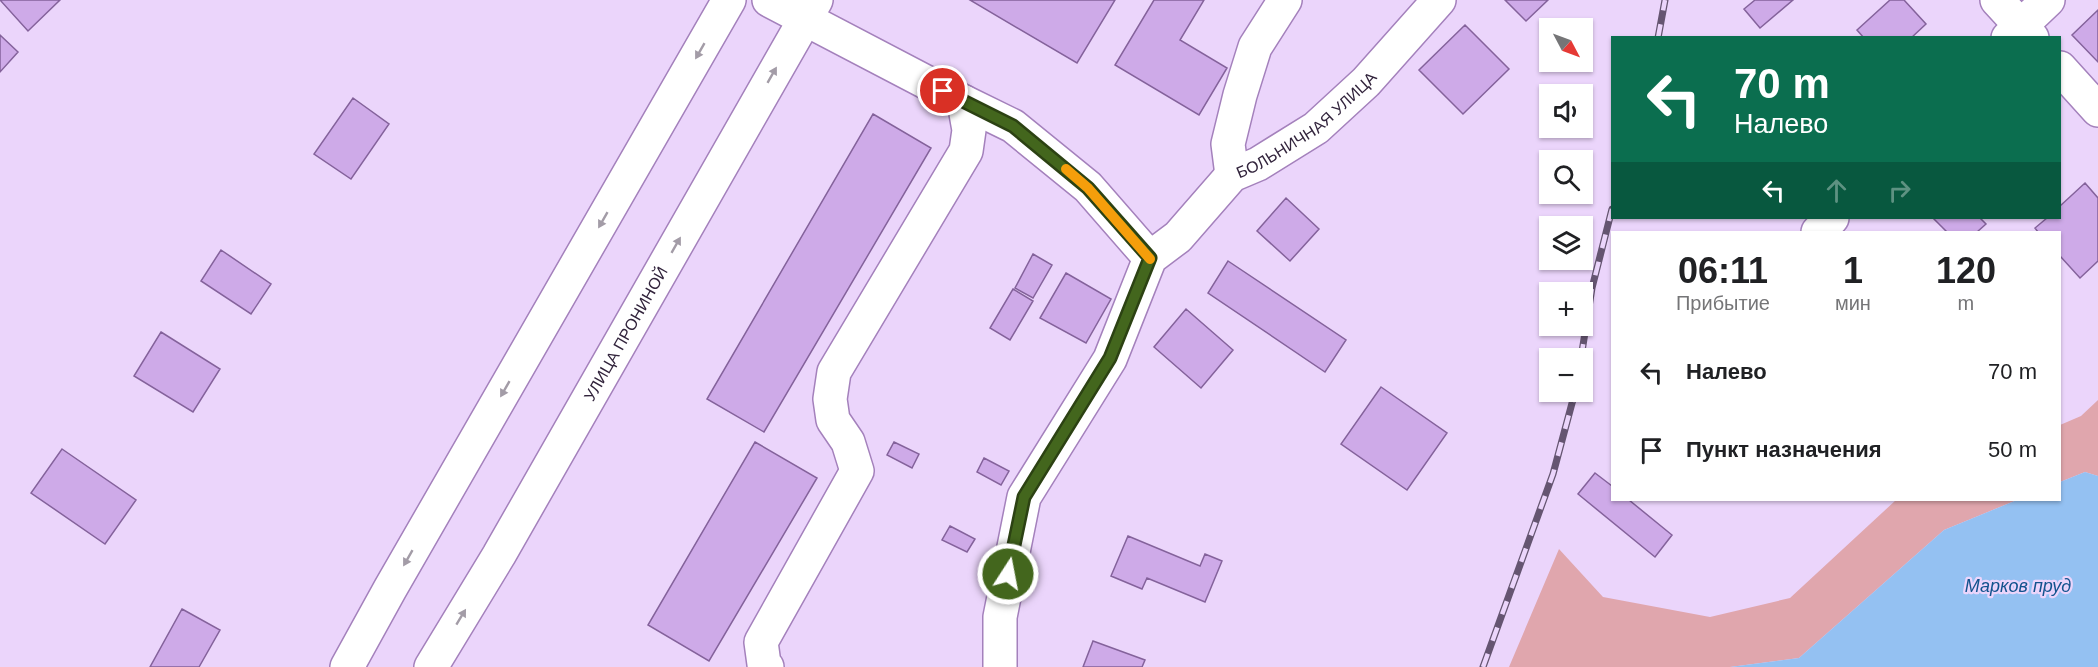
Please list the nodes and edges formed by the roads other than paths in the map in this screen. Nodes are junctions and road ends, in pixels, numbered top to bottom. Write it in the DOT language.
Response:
graph roads {
  1 [pos="729,0"];
  2 [pos="770,0"];
  3 [pos="1285,0"];
  4 [pos="1439,0"];
  5 [pos="1997,0"];
  6 [pos="2048,0"];
  7 [pos="810,9"];
  8 [pos="2020,33"];
  9 [pos="2061,69"];
  10 [pos="964,102"];
  11 [pos="2098,110"];
  12 [pos="1232,175"];
  13 [pos="1831,219"];
  14 [pos="1819,231"];
  15 [pos="1150,258"];
  16 [pos="347,667"];
  17 [pos="431,667"];
  18 [pos="767,667"];
  19 [pos="1000,667"];
  1 -- 16 [label="street, one-way"];
  2 -- 7 [label="street"];
  3 -- 12 [label="street"];
  4 -- 12 [label="street, БОЛЬНИЧНАЯ УЛИЦА"];
  5 -- 8 [label="street"];
  6 -- 8 [label="street"];
  7 -- 10 [label="street"];
  17 -- 7 [label="street, УЛИЦА ПРОНИНОЙ, one-way"];
  9 -- 11 [label="street"];
  10 -- 15 [label="street"];
  10 -- 18 [label="street"];
  12 -- 15 [label="street, БОЛЬНИЧНАЯ УЛИЦА"];
  13 -- 14 [label="street"];
  15 -- 19 [label="street"];
}
